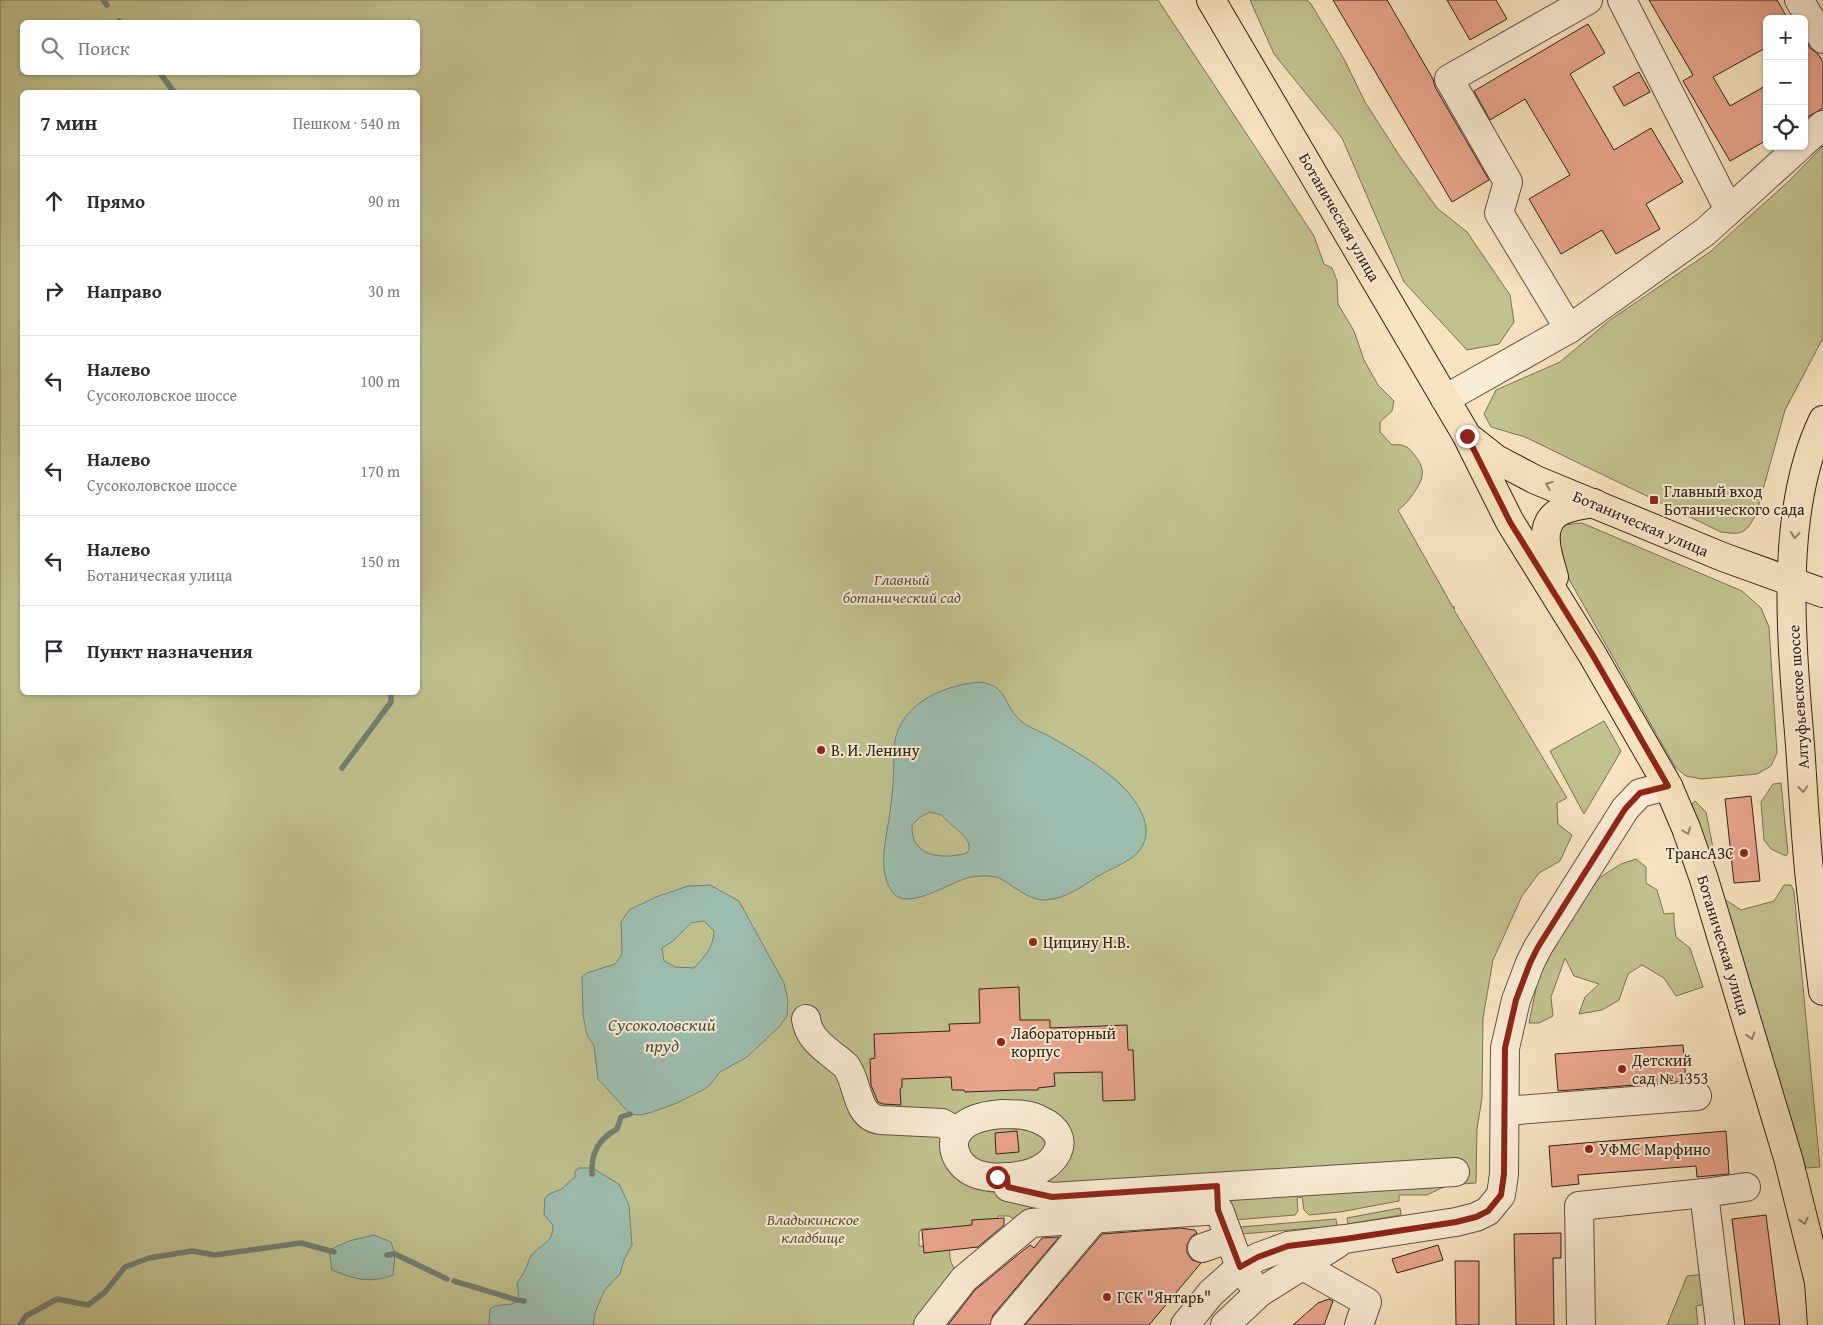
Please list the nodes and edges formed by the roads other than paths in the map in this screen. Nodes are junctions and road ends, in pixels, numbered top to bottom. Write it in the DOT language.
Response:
graph roads {
  1 [pos="1211,0"];
  2 [pos="1588,0"];
  3 [pos="1622,0"];
  4 [pos="1798,0"];
  5 [pos="1547,10"];
  6 [pos="1823,39"];
  7 [pos="1823,125"];
  8 [pos="1808,138"];
  9 [pos="1796,150"];
  10 [pos="1729,210"];
  11 [pos="1569,329"];
  12 [pos="1445,399"];
  13 [pos="1823,420"];
  14 [pos="1467,436"];
  15 [pos="1594,503"];
  16 [pos="1792,583"];
  17 [pos="1823,593"];
  18 [pos="1560,601"];
  19 [pos="1668,786"];
  20 [pos="1823,990"];
  21 [pos="806,1019"];
  22 [pos="1696,1096"];
  23 [pos="1505,1111"];
  24 [pos="958,1132"];
  25 [pos="1455,1172"];
  26 [pos="1007,1177"];
  27 [pos="1746,1187"];
  28 [pos="1704,1193"];
  29 [pos="1218,1198"];
  30 [pos="1095,1218"];
  31 [pos="1228,1238"];
  32 [pos="1345,1239"];
  33 [pos="1202,1248"];
  34 [pos="1301,1265"];
  35 [pos="1240,1267"];
  36 [pos="1821,1288"];
  37 [pos="1259,1293"];
  38 [pos="928,1325"];
  39 [pos="1006,1325"];
  40 [pos="1185,1325"];
  41 [pos="1225,1325"];
  42 [pos="1359,1325"];
  43 [pos="1581,1325"];
  44 [pos="1720,1325"];
  45 [pos="1822,1325"];
  1 -- 12 [label="main road, Ботаническая улица"];
  2 -- 5 [label="street"];
  3 -- 10 [label="street"];
  4 -- 6 [label="street"];
  5 -- 11 [label="street"];
  7 -- 8 [label="street"];
  9 -- 10 [label="street"];
  10 -- 11 [label="street"];
  11 -- 12 [label="street"];
  12 -- 14 [label="main road, Ботаническая улица"];
  13 -- 16 [label="main road, Алтуфьевское шоссе, one-way"];
  15 -- 14 [label="main road, Ботаническая улица, one-way"];
  14 -- 18 [label="main road, Ботаническая улица"];
  15 -- 16 [label="main road, Ботаническая улица"];
  15 -- 18 [label="main road"];
  16 -- 17 [label="main road, Ботаническая улица"];
  16 -- 20 [label="main road, Алтуфьевское шоссе, one-way"];
  18 -- 19 [label="main road, Ботаническая улица"];
  19 -- 23 [label="street"];
  19 -- 36 [label="main road, Ботаническая улица, one-way"];
  21 -- 24 [label="street"];
  22 -- 23 [label="street"];
  23 -- 32 [label="street"];
  24 -- 26 [label="street"];
  24 -- 26 [label="street"];
  25 -- 29 [label="street"];
  26 -- 29 [label="street"];
  27 -- 28 [label="street"];
  28 -- 43 [label="street"];
  28 -- 44 [label="street"];
  29 -- 30 [label="street"];
  29 -- 31 [label="street"];
  30 -- 38 [label="street"];
  30 -- 39 [label="street"];
  31 -- 33 [label="street"];
  31 -- 35 [label="street"];
  32 -- 34 [label="street"];
  32 -- 35 [label="street"];
  34 -- 37 [label="street"];
  34 -- 42 [label="street"];
  35 -- 37 [label="street"];
  35 -- 40 [label="street"];
  36 -- 45 [label="main road, Ботаническая улица"];
  37 -- 41 [label="street"];
}
